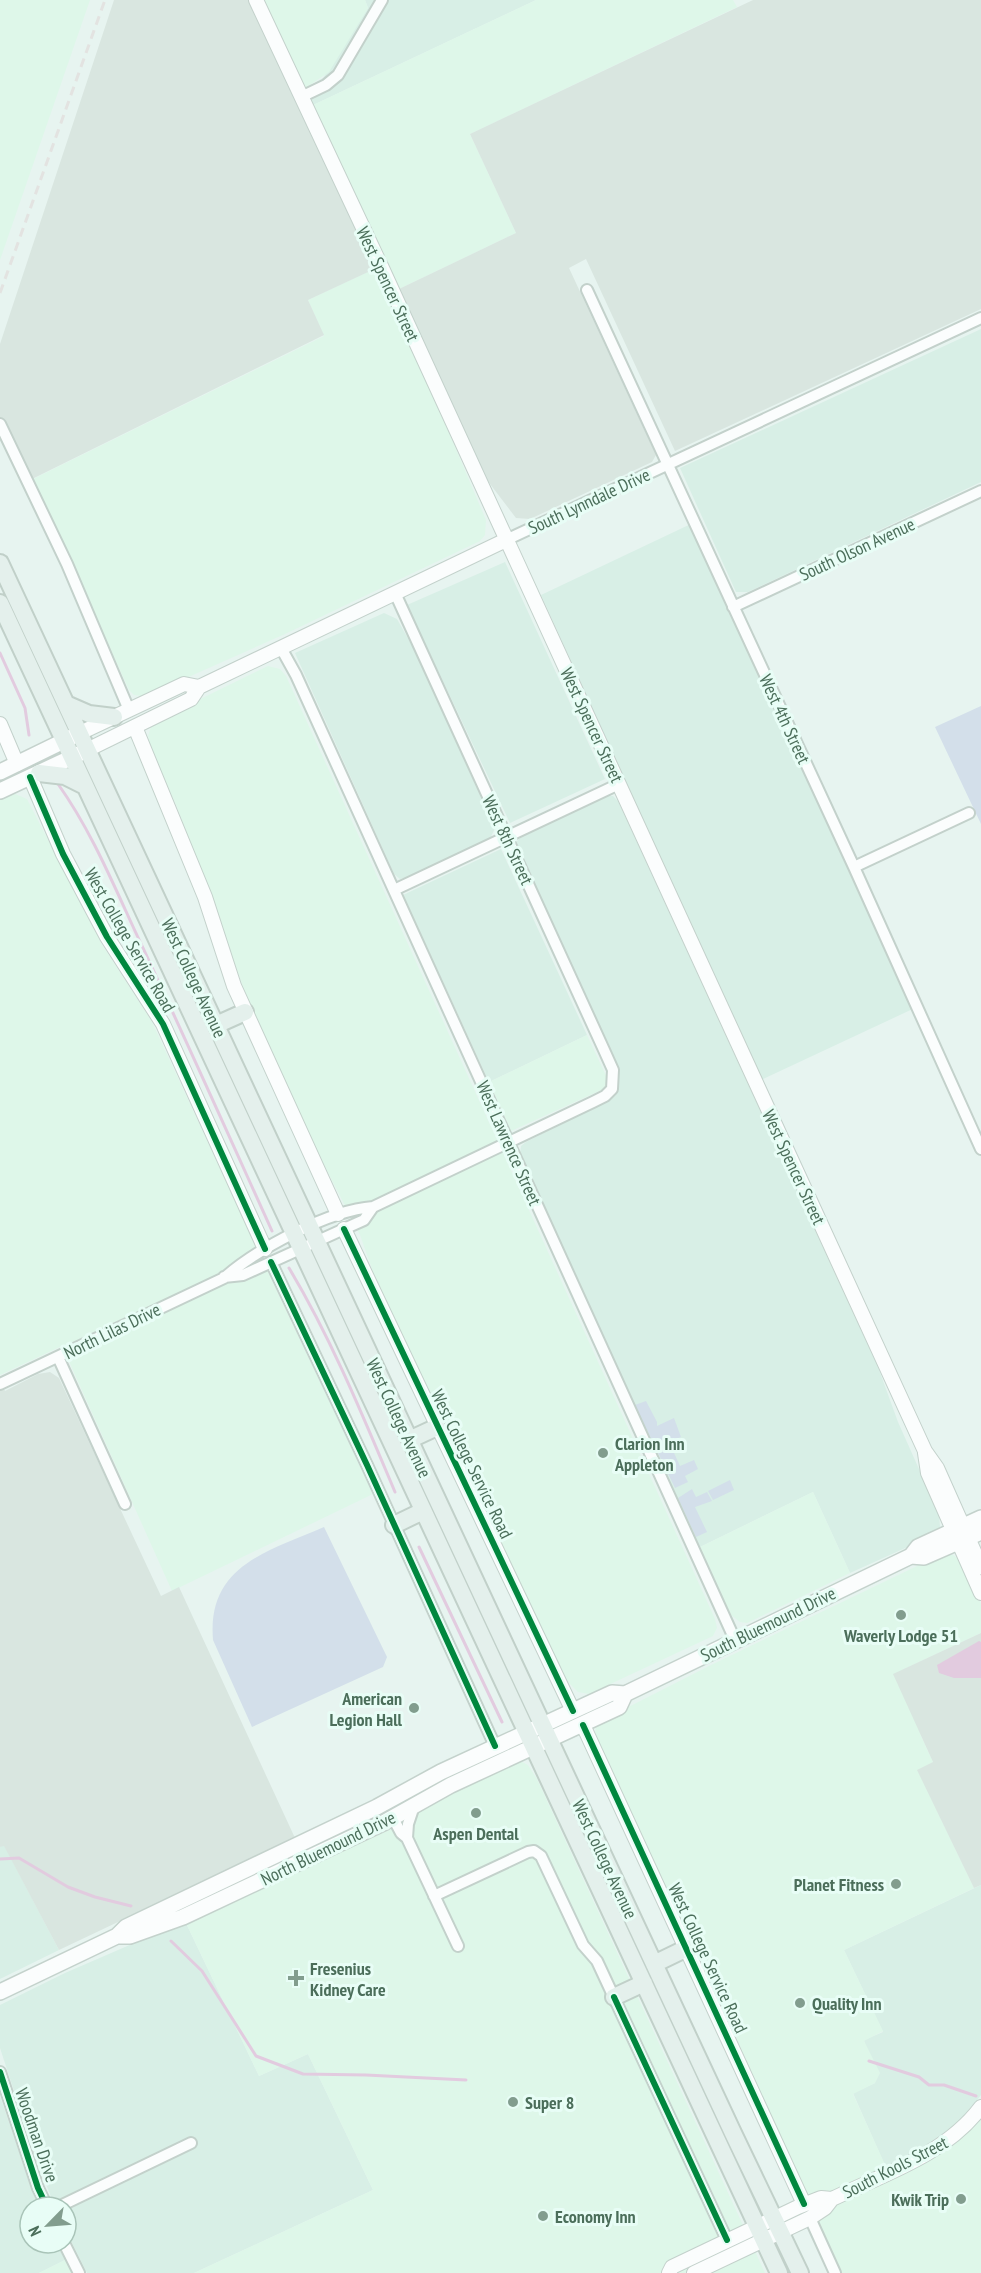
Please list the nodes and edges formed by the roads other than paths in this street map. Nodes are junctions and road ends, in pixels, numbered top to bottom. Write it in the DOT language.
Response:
graph roads {
  1 [pos="256,0"];
  2 [pos="382,0"];
  3 [pos="301,97"];
  4 [pos="587,290"];
  5 [pos="981,318"];
  6 [pos="0,424"];
  7 [pos="668,464"];
  8 [pos="981,491"];
  9 [pos="506,540"];
  10 [pos="0,563"];
  11 [pos="395,592"];
  12 [pos="0,603"];
  13 [pos="734,606"];
  14 [pos="281,648"];
  15 [pos="199,687"];
  16 [pos="66,704"];
  17 [pos="122,714"];
  18 [pos="0,724"];
  19 [pos="135,727"];
  20 [pos="80,733"];
  21 [pos="64,741"];
  22 [pos="80,753"];
  23 [pos="17,764"];
  24 [pos="0,772"];
  25 [pos="34,775"];
  26 [pos="619,784"];
  27 [pos="85,786"];
  28 [pos="0,791"];
  29 [pos="969,813"];
  30 [pos="506,836"];
  31 [pos="854,867"];
  32 [pos="394,890"];
  33 [pos="245,1012"];
  34 [pos="216,1025"];
  35 [pos="508,1142"];
  36 [pos="981,1149"];
  37 [pos="373,1207"];
  38 [pos="338,1215"];
  39 [pos="344,1229"];
  40 [pos="314,1234"];
  41 [pos="298,1241"];
  42 [pos="266,1249"];
  43 [pos="271,1262"];
  44 [pos="224,1278"];
  45 [pos="58,1357"];
  46 [pos="0,1384"];
  47 [pos="437,1427"];
  48 [pos="409,1440"];
  49 [pos="125,1504"];
  50 [pos="423,1511"];
  51 [pos="981,1518"];
  52 [pos="394,1525"];
  53 [pos="965,1534"];
  54 [pos="981,1567"];
  55 [pos="981,1593"];
  56 [pos="735,1640"];
  57 [pos="625,1694"];
  58 [pos="573,1711"];
  59 [pos="583,1725"];
  60 [pos="538,1735"];
  61 [pos="495,1746"];
  62 [pos="434,1776"];
  63 [pos="414,1806"];
  64 [pos="393,1818"];
  65 [pos="407,1839"];
  66 [pos="434,1896"];
  67 [pos="117,1936"];
  68 [pos="458,1946"];
  69 [pos="687,1948"];
  70 [pos="654,1964"];
  71 [pos="644,1983"];
  72 [pos="0,1992"];
  73 [pos="614,1997"];
  74 [pos="0,2072"];
  75 [pos="981,2107"];
  76 [pos="190,2143"];
  77 [pos="41,2195"];
  78 [pos="78,2197"];
  79 [pos="832,2199"];
  80 [pos="804,2204"];
  81 [pos="810,2218"];
  82 [pos="777,2224"];
  83 [pos="760,2232"];
  84 [pos="727,2240"];
  85 [pos="70,2255"];
  86 [pos="79,2273"];
  87 [pos="669,2273"];
  88 [pos="694,2273"];
  89 [pos="779,2273"];
  90 [pos="800,2273"];
  91 [pos="835,2273"];
  1 -- 3 [label="street, West Spencer Street"];
  2 -- 3 [label="street"];
  3 -- 9 [label="street, West Spencer Street"];
  4 -- 7 [label="street, West 4th Street"];
  5 -- 7 [label="street, South Lynndale Drive"];
  6 -- 17 [label="street"];
  7 -- 9 [label="street, South Lynndale Drive"];
  7 -- 13 [label="street, West 4th Street"];
  8 -- 13 [label="street, South Olson Avenue"];
  9 -- 11 [label="street, South Lynndale Drive"];
  9 -- 26 [label="street, West Spencer Street"];
  10 -- 16 [label="main road, West College Avenue"];
  11 -- 14 [label="street, South Lynndale Drive"];
  11 -- 30 [label="street, West 8th Street"];
  12 -- 21 [label="main road, West College Avenue"];
  13 -- 31 [label="street, West 4th Street"];
  14 -- 15 [label="street, South Lynndale Drive"];
  14 -- 32 [label="street, West Lawrence Street"];
  15 -- 17 [label="street, South Lynndale Drive"];
  15 -- 19 [label="street, South Lynndale Drive"];
  16 -- 17 [label="main road"];
  16 -- 20 [label="main road, West College Avenue"];
  17 -- 20 [label="street, South Lynndale Drive"];
  18 -- 23 [label="street"];
  19 -- 22 [label="street, South Lynndale Drive"];
  19 -- 33 [label="street"];
  20 -- 21 [label="main road"];
  20 -- 22 [label="main road, West College Avenue"];
  21 -- 22 [label="main road, West College Avenue"];
  21 -- 23 [label="main road"];
  22 -- 25 [label="main road"];
  22 -- 27 [label="main road, West College Avenue"];
  22 -- 34 [label="main road, West College Avenue"];
  23 -- 24 [label="main road"];
  25 -- 27 [label="main road"];
  25 -- 28 [label="main road"];
  25 -- 42 [label="street, West College Service Road"];
  26 -- 30 [label="street"];
  26 -- 53 [label="street, West Spencer Street"];
  27 -- 41 [label="main road, West College Avenue"];
  29 -- 31 [label="street"];
  30 -- 32 [label="street"];
  30 -- 35 [label="street, West 8th Street"];
  31 -- 36 [label="street, West 4th Street"];
  32 -- 35 [label="street, West Lawrence Street"];
  33 -- 34 [label="main road"];
  33 -- 38 [label="street"];
  34 -- 40 [label="main road, West College Avenue"];
  35 -- 37 [label="street"];
  35 -- 56 [label="street, West Lawrence Street"];
  37 -- 38 [label="street"];
  37 -- 39 [label="street"];
  38 -- 40 [label="street"];
  39 -- 40 [label="street"];
  39 -- 47 [label="street, West College Service Road"];
  40 -- 41 [label="street"];
  40 -- 41 [label="street"];
  40 -- 48 [label="main road, West College Avenue"];
  41 -- 42 [label="street, North Lilas Drive"];
  41 -- 43 [label="street, North Lilas Drive"];
  41 -- 50 [label="main road, West College Avenue"];
  42 -- 44 [label="street, North Lilas Drive"];
  43 -- 44 [label="street, North Lilas Drive"];
  43 -- 52 [label="street"];
  44 -- 45 [label="street, North Lilas Drive"];
  45 -- 46 [label="street, North Lilas Drive"];
  45 -- 49 [label="street"];
  47 -- 48 [label="main road"];
  47 -- 58 [label="street, West College Service Road"];
  48 -- 60 [label="main road, West College Avenue"];
  50 -- 52 [label="main road"];
  50 -- 60 [label="main road, West College Avenue"];
  51 -- 53 [label="main road, South Bluemound Drive"];
  52 -- 61 [label="street"];
  53 -- 54 [label="street, West Spencer Street"];
  53 -- 55 [label="street, West Spencer Street"];
  53 -- 56 [label="main road, South Bluemound Drive"];
  56 -- 57 [label="main road, South Bluemound Drive"];
  57 -- 58 [label="main road, South Bluemound Drive"];
  57 -- 59 [label="main road, South Bluemound Drive"];
  58 -- 60 [label="main road, South Bluemound Drive"];
  59 -- 60 [label="main road, South Bluemound Drive"];
  59 -- 69 [label="street, West College Service Road"];
  60 -- 61 [label="main road, North Bluemound Drive"];
  60 -- 63 [label="main road, North Bluemound Drive"];
  60 -- 70 [label="main road, West College Avenue"];
  60 -- 71 [label="main road, West College Avenue"];
  61 -- 62 [label="main road, North Bluemound Drive"];
  62 -- 64 [label="main road"];
  62 -- 67 [label="main road, North Bluemound Drive"];
  63 -- 64 [label="main road, North Bluemound Drive"];
  63 -- 65 [label="street"];
  64 -- 65 [label="street"];
  64 -- 67 [label="main road, North Bluemound Drive"];
  65 -- 66 [label="street"];
  66 -- 68 [label="street"];
  66 -- 73 [label="street"];
  67 -- 72 [label="main road, North Bluemound Drive"];
  69 -- 70 [label="main road"];
  69 -- 80 [label="street, West College Service Road"];
  70 -- 82 [label="main road, West College Avenue"];
  71 -- 73 [label="main road"];
  71 -- 83 [label="main road, West College Avenue"];
  73 -- 84 [label="street"];
  74 -- 77 [label="street, Woodman Drive"];
  75 -- 79 [label="street, South Kools Street"];
  76 -- 78 [label="street"];
  79 -- 80 [label="street, South Kools Street"];
  79 -- 81 [label="street, South Kools Street"];
  80 -- 82 [label="street, South Kools Street"];
  81 -- 82 [label="street, South Kools Street"];
  81 -- 91 [label="street"];
  82 -- 83 [label="street"];
  82 -- 90 [label="main road, West College Avenue"];
  83 -- 84 [label="street"];
  83 -- 88 [label="street"];
  83 -- 89 [label="main road, West College Avenue"];
  84 -- 87 [label="street"];
  85 -- 86 [label="street"];
}
